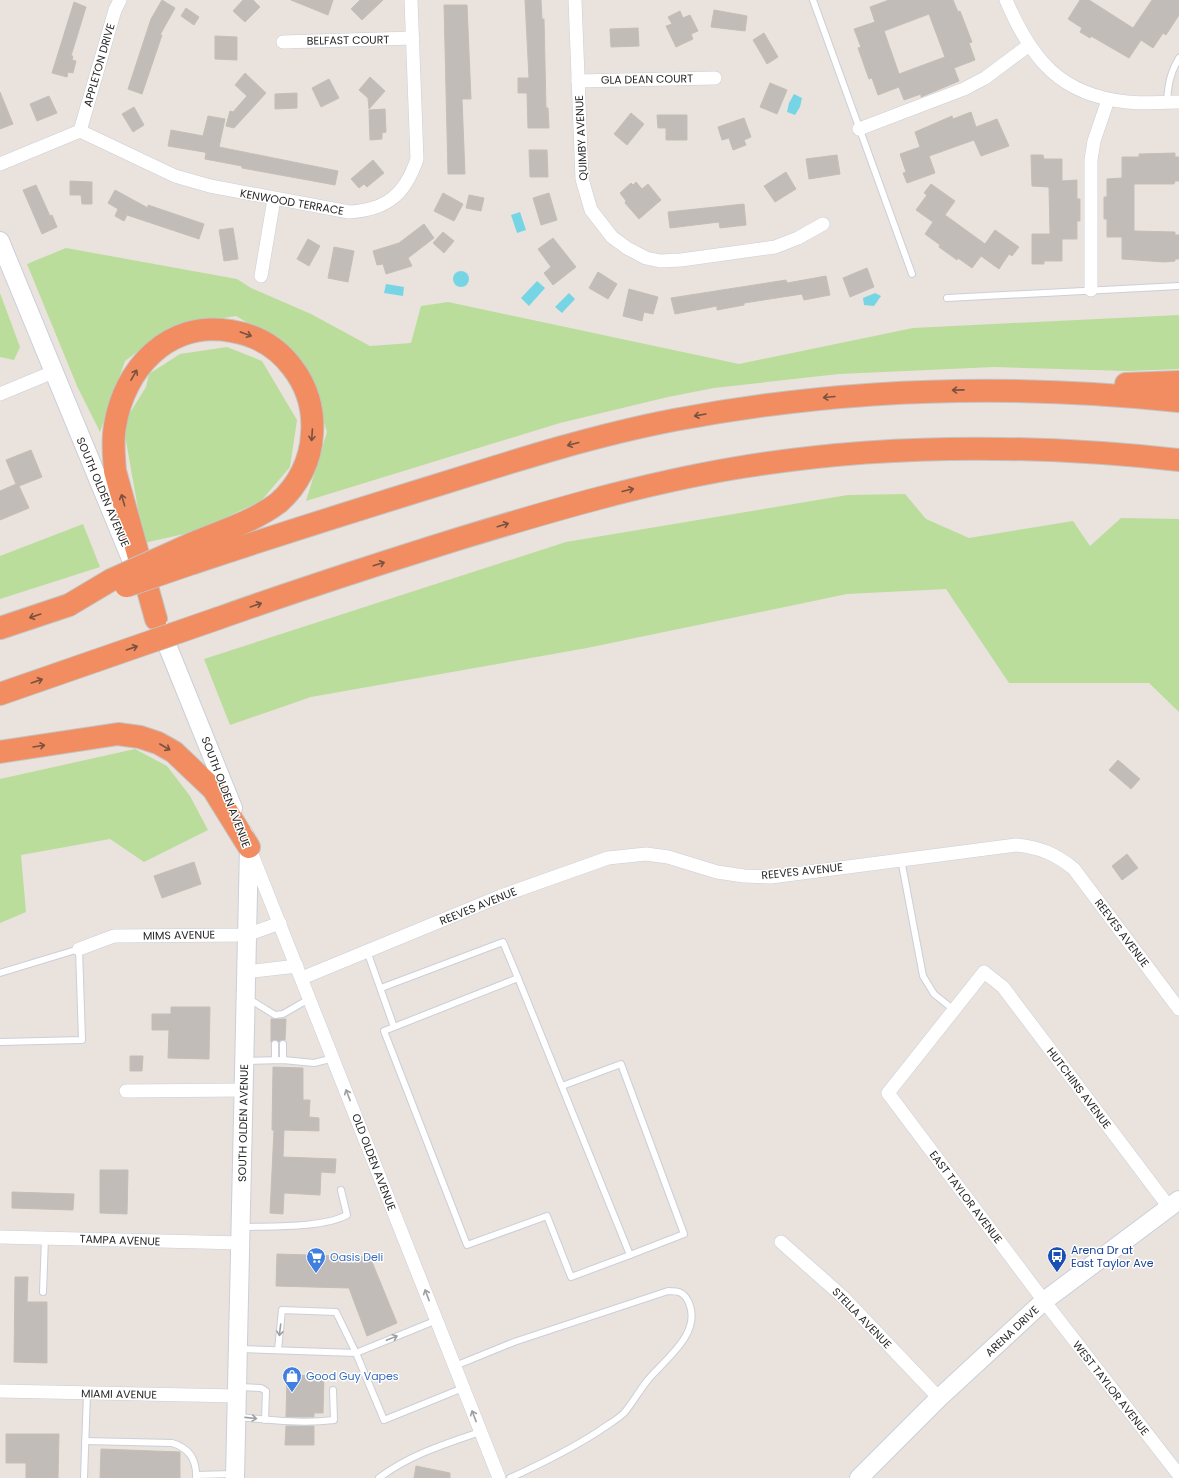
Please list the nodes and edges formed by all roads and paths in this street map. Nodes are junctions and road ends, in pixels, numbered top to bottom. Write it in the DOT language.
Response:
graph roads {
  1 [pos="120,0"];
  2 [pos="412,0"];
  3 [pos="575,0"];
  4 [pos="813,0"];
  5 [pos="1006,0"];
  6 [pos="413,38"];
  7 [pos="283,42"];
  8 [pos="1028,46"];
  9 [pos="1179,58"];
  10 [pos="715,78"];
  11 [pos="578,80"];
  12 [pos="1108,100"];
  13 [pos="1173,102"];
  14 [pos="859,129"];
  15 [pos="80,131"];
  16 [pos="0,164"];
  17 [pos="274,199"];
  18 [pos="823,224"];
  19 [pos="0,241"];
  20 [pos="912,274"];
  21 [pos="261,276"];
  22 [pos="1179,286"];
  23 [pos="1091,290"];
  24 [pos="947,298"];
  25 [pos="53,372"];
  26 [pos="1179,382"];
  27 [pos="980,389"];
  28 [pos="0,394"];
  29 [pos="1179,401"];
  30 [pos="1179,460"];
  31 [pos="192,554"];
  32 [pos="156,619"];
  33 [pos="0,628"];
  34 [pos="0,694"];
  35 [pos="0,752"];
  36 [pos="249,847"];
  37 [pos="901,859"];
  38 [pos="280,923"];
  39 [pos="247,935"];
  40 [pos="80,949"];
  41 [pos="367,951"];
  42 [pos="297,966"];
  43 [pos="246,972"];
  44 [pos="0,973"];
  45 [pos="302,978"];
  46 [pos="518,978"];
  47 [pos="381,988"];
  48 [pos="246,997"];
  49 [pos="310,998"];
  50 [pos="1179,1009"];
  51 [pos="954,1010"];
  52 [pos="394,1027"];
  53 [pos="0,1042"];
  54 [pos="276,1044"];
  55 [pos="283,1044"];
  56 [pos="334,1058"];
  57 [pos="275,1060"];
  58 [pos="283,1060"];
  59 [pos="245,1061"];
  60 [pos="562,1086"];
  61 [pos="244,1090"];
  62 [pos="126,1091"];
  63 [pos="342,1190"];
  64 [pos="1174,1204"];
  65 [pos="241,1235"];
  66 [pos="0,1237"];
  67 [pos="45,1238"];
  68 [pos="781,1242"];
  69 [pos="630,1255"];
  70 [pos="43,1292"];
  71 [pos="1044,1301"];
  72 [pos="437,1320"];
  73 [pos="238,1349"];
  74 [pos="278,1350"];
  75 [pos="356,1352"];
  76 [pos="454,1366"];
  77 [pos="463,1388"];
  78 [pos="333,1390"];
  79 [pos="0,1391"];
  80 [pos="237,1392"];
  81 [pos="87,1393"];
  82 [pos="939,1398"];
  83 [pos="237,1417"];
  84 [pos="265,1420"];
  85 [pos="480,1432"];
  86 [pos="85,1441"];
  87 [pos="1179,1475"];
  88 [pos="196,1476"];
  89 [pos="235,1476"];
  90 [pos="84,1478"];
  91 [pos="379,1478"];
  92 [pos="499,1478"];
  93 [pos="510,1478"];
  94 [pos="859,1478"];
  1 -- 15 [label="street, APPLETON DRIVE"];
  2 -- 6 [label="street, KENWOOD TERRACE"];
  3 -- 11 [label="street, QUIMBY AVENUE"];
  4 -- 14 [label="lane"];
  5 -- 8 [label="street"];
  6 -- 7 [label="street, BELFAST COURT"];
  6 -- 17 [label="street, KENWOOD TERRACE"];
  8 -- 12 [label="street"];
  8 -- 14 [label="street"];
  9 -- 13 [label="lane"];
  10 -- 11 [label="street, GLA DEAN COURT"];
  11 -- 18 [label="street, QUIMBY AVENUE"];
  12 -- 13 [label="street"];
  12 -- 23 [label="street"];
  14 -- 20 [label="lane"];
  15 -- 16 [label="street"];
  15 -- 17 [label="street, KENWOOD TERRACE"];
  17 -- 21 [label="street"];
  19 -- 25 [label="main road, SOUTH OLDEN AVENUE"];
  22 -- 23 [label="lane"];
  23 -- 24 [label="lane"];
  25 -- 28 [label="street"];
  25 -- 32 [label="main road, SOUTH OLDEN AVENUE"];
  26 -- 27 [label="highway"];
  27 -- 29 [label="highway"];
  27 -- 31 [label="highway, one-way"];
  34 -- 30 [label="highway, one-way, bridge"];
  32 -- 31 [label="highway, one-way"];
  31 -- 33 [label="highway, one-way, bridge"];
  32 -- 36 [label="main road, SOUTH OLDEN AVENUE"];
  35 -- 36 [label="highway, one-way"];
  36 -- 38 [label="street, OLD OLDEN AVENUE"];
  36 -- 39 [label="main road, SOUTH OLDEN AVENUE"];
  37 -- 41 [label="street, REEVES AVENUE"];
  37 -- 50 [label="street, REEVES AVENUE"];
  37 -- 51 [label="lane"];
  38 -- 39 [label="street, MIMS AVENUE"];
  38 -- 42 [label="street, OLD OLDEN AVENUE"];
  39 -- 40 [label="street, MIMS AVENUE"];
  39 -- 43 [label="main road, SOUTH OLDEN AVENUE"];
  40 -- 44 [label="lane"];
  40 -- 53 [label="lane"];
  41 -- 45 [label="street, REEVES AVENUE"];
  41 -- 47 [label="lane"];
  42 -- 43 [label="street"];
  42 -- 45 [label="street, OLD OLDEN AVENUE"];
  43 -- 48 [label="main road, SOUTH OLDEN AVENUE"];
  45 -- 49 [label="street, OLD OLDEN AVENUE"];
  46 -- 47 [label="lane"];
  46 -- 52 [label="lane"];
  46 -- 60 [label="lane"];
  47 -- 52 [label="lane"];
  48 -- 49 [label="lane"];
  48 -- 59 [label="main road, SOUTH OLDEN AVENUE"];
  49 -- 56 [label="street, OLD OLDEN AVENUE"];
  51 -- 64 [label="street, HUTCHINS AVENUE"];
  51 -- 71 [label="street, EAST TAYLOR AVENUE"];
  52 -- 69 [label="lane"];
  54 -- 57 [label="lane"];
  55 -- 58 [label="lane"];
  56 -- 58 [label="lane"];
  72 -- 56 [label="street, OLD OLDEN AVENUE, one-way"];
  57 -- 58 [label="lane"];
  57 -- 59 [label="lane"];
  59 -- 61 [label="main road, SOUTH OLDEN AVENUE"];
  60 -- 69 [label="lane"];
  60 -- 69 [label="lane"];
  61 -- 62 [label="street"];
  61 -- 65 [label="main road, SOUTH OLDEN AVENUE"];
  63 -- 65 [label="lane"];
  64 -- 71 [label="main road, ARENA DRIVE"];
  65 -- 67 [label="street, TAMPA AVENUE"];
  65 -- 73 [label="main road, SOUTH OLDEN AVENUE"];
  66 -- 67 [label="street, TAMPA AVENUE"];
  67 -- 70 [label="lane"];
  68 -- 82 [label="street, STELLA AVENUE"];
  71 -- 82 [label="main road, ARENA DRIVE"];
  71 -- 87 [label="street, WEST TAYLOR AVENUE"];
  75 -- 72 [label="lane, one-way"];
  72 -- 76 [label="street, OLD OLDEN AVENUE"];
  73 -- 74 [label="lane"];
  73 -- 80 [label="main road, SOUTH OLDEN AVENUE"];
  74 -- 75 [label="lane"];
  75 -- 74 [label="lane, one-way"];
  75 -- 77 [label="lane"];
  76 -- 77 [label="street, OLD OLDEN AVENUE"];
  76 -- 93 [label="lane"];
  85 -- 77 [label="street, OLD OLDEN AVENUE, one-way"];
  78 -- 84 [label="lane"];
  79 -- 81 [label="street, MIAMI AVENUE"];
  80 -- 81 [label="street, MIAMI AVENUE"];
  80 -- 83 [label="main road, SOUTH OLDEN AVENUE"];
  80 -- 84 [label="lane"];
  81 -- 86 [label="lane"];
  82 -- 94 [label="main road, ARENA DRIVE"];
  83 -- 84 [label="lane, one-way"];
  83 -- 89 [label="main road, SOUTH OLDEN AVENUE"];
  85 -- 91 [label="lane"];
  85 -- 92 [label="street, OLD OLDEN AVENUE"];
  86 -- 88 [label="lane"];
  86 -- 90 [label="lane"];
  88 -- 89 [label="lane"];
}
